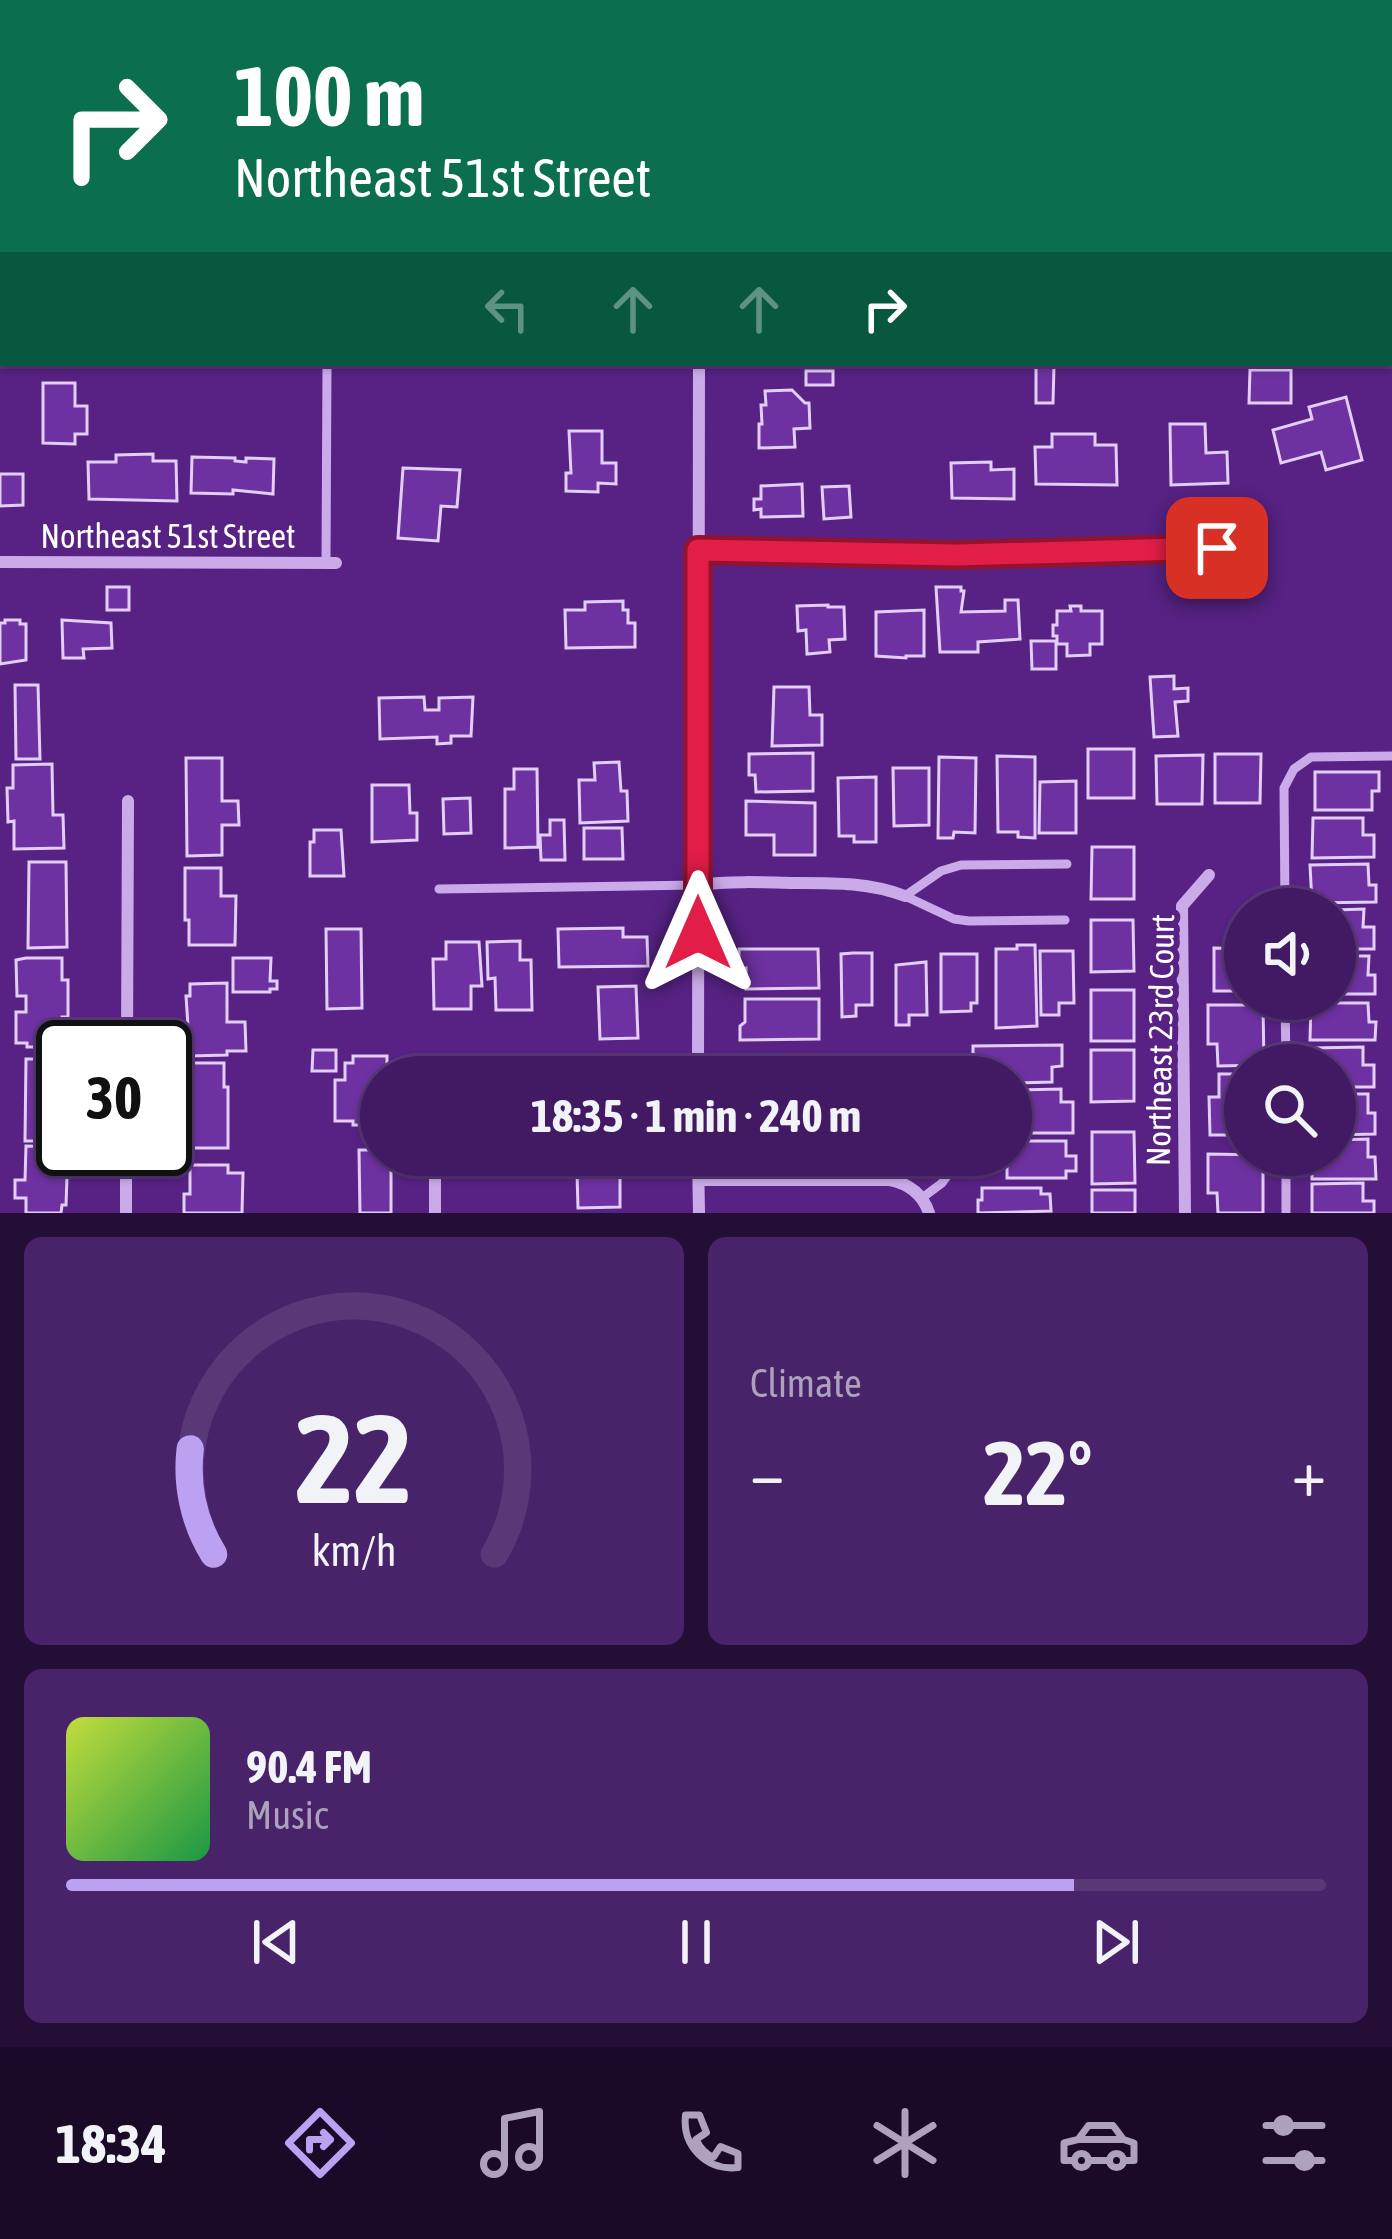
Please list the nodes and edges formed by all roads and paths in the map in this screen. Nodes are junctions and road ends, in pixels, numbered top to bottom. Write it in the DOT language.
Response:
graph roads {
  1 [pos="327,366"];
  2 [pos="699,366"];
  3 [pos="1217,548"];
  4 [pos="698,550"];
  5 [pos="0,562"];
  6 [pos="331,563"];
  7 [pos="1392,756"];
  8 [pos="128,801"];
  9 [pos="1067,864"];
  10 [pos="1209,875"];
  11 [pos="697,885"];
  12 [pos="1285,888"];
  13 [pos="439,889"];
  14 [pos="905,896"];
  15 [pos="1065,920"];
  16 [pos="127,1020"];
  17 [pos="698,1056"];
  18 [pos="126,1176"];
  19 [pos="435,1176"];
  20 [pos="699,1176"];
  21 [pos="947,1176"];
  22 [pos="1286,1176"];
  23 [pos="699,1180"];
  24 [pos="922,1198"];
  25 [pos="126,1213"];
  26 [pos="435,1213"];
  27 [pos="699,1213"];
  28 [pos="929,1213"];
  29 [pos="1185,1213"];
  30 [pos="1286,1213"];
  1 -- 6 [label="lane"];
  2 -- 4 [label="street"];
  3 -- 4 [label="street"];
  4 -- 11 [label="street"];
  5 -- 6 [label="street, Northeast 51st Street"];
  7 -- 12 [label="lane"];
  8 -- 16 [label="street"];
  9 -- 14 [label="lane"];
  10 -- 29 [label="street, Northeast 23rd Court"];
  11 -- 13 [label="lane"];
  11 -- 14 [label="street"];
  11 -- 17 [label="street"];
  14 -- 15 [label="lane"];
  18 -- 25 [label="street"];
  19 -- 26 [label="street"];
  20 -- 23 [label="street"];
  21 -- 24 [label="lane"];
  22 -- 30 [label="lane"];
  23 -- 24 [label="street"];
  23 -- 27 [label="street"];
  24 -- 28 [label="street"];
}
